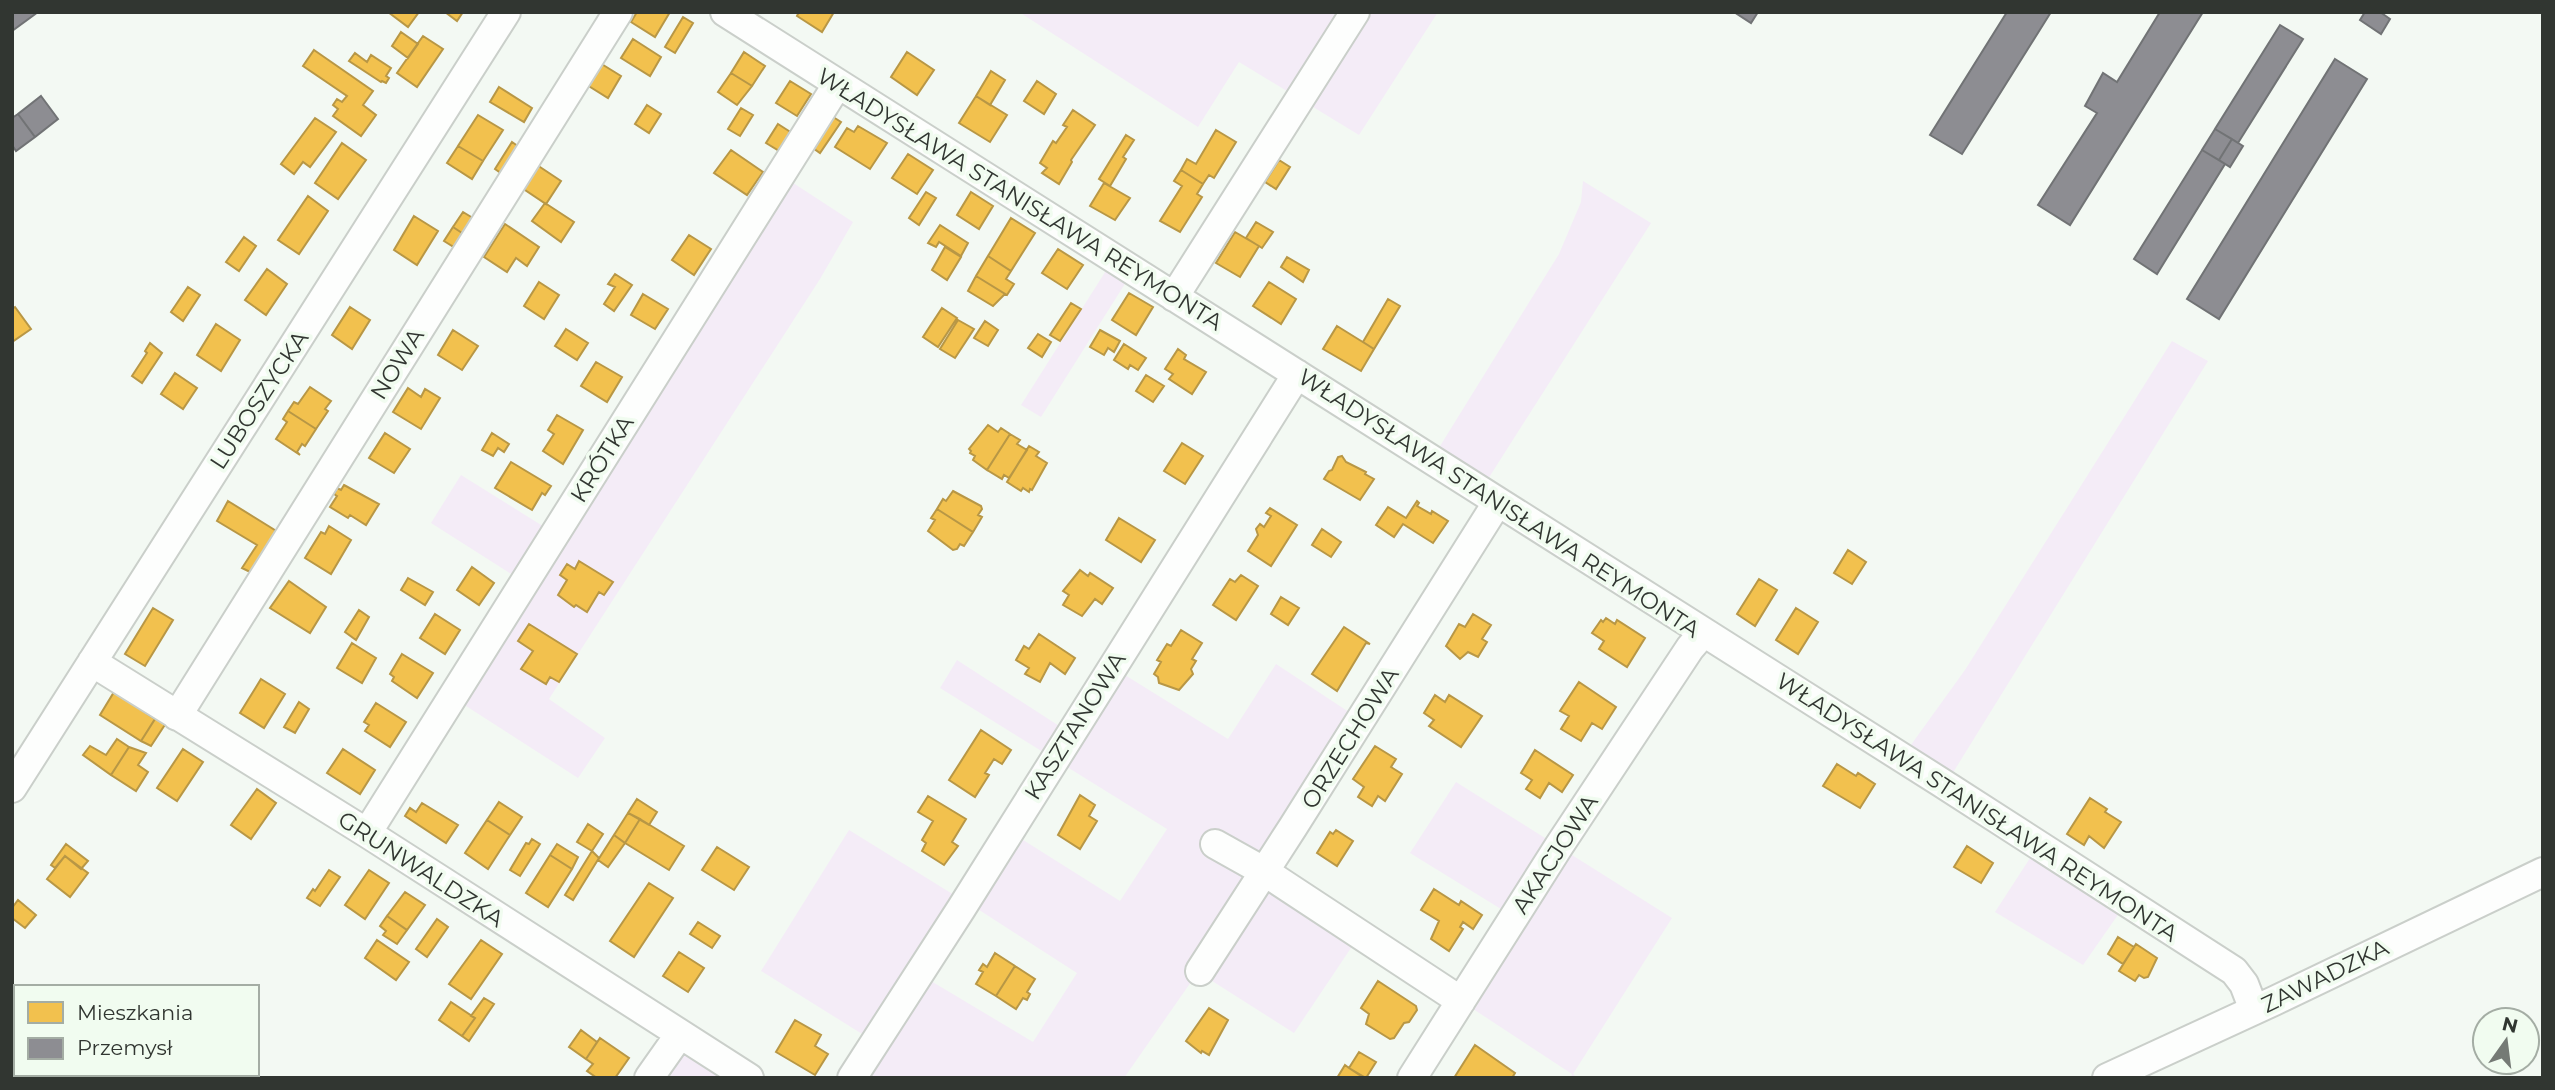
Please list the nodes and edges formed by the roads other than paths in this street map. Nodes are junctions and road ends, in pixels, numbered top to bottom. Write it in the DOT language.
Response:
graph roads {
  1 [pos="506,12"];
  2 [pos="618,12"];
  3 [pos="725,12"];
  4 [pos="1355,12"];
  5 [pos="837,85"];
  6 [pos="1174,297"];
  7 [pos="1297,374"];
  8 [pos="1497,503"];
  9 [pos="1703,634"];
  10 [pos="92,662"];
  11 [pos="177,716"];
  12 [pos="12,788"];
  13 [pos="367,833"];
  14 [pos="1215,844"];
  15 [pos="1265,872"];
  16 [pos="2543,872"];
  17 [pos="1199,971"];
  18 [pos="1461,1001"];
  19 [pos="2254,1010"];
  20 [pos="680,1034"];
  21 [pos="649,1078"];
  22 [pos="749,1078"];
  23 [pos="852,1078"];
  24 [pos="1412,1078"];
  25 [pos="2107,1078"];
  1 -- 10 [label="street, LUBOSZYCKA"];
  2 -- 11 [label="street, NOWA"];
  3 -- 5 [label="street, WŁADYSŁAWA STANISŁAWA REYMONTA"];
  4 -- 6 [label="street"];
  5 -- 6 [label="street, WŁADYSŁAWA STANISŁAWA REYMONTA"];
  5 -- 13 [label="street, KRÓTKA"];
  6 -- 7 [label="street, WŁADYSŁAWA STANISŁAWA REYMONTA"];
  7 -- 8 [label="street, WŁADYSŁAWA STANISŁAWA REYMONTA"];
  7 -- 23 [label="street, KASZTANOWA"];
  8 -- 9 [label="street, WŁADYSŁAWA STANISŁAWA REYMONTA"];
  8 -- 15 [label="street, ORZECHOWA"];
  9 -- 18 [label="street, AKACJOWA"];
  9 -- 19 [label="street, WŁADYSŁAWA STANISŁAWA REYMONTA"];
  10 -- 11 [label="street, GRUNWALDZKA"];
  10 -- 12 [label="street, LUBOSZYCKA"];
  11 -- 13 [label="street, GRUNWALDZKA"];
  13 -- 20 [label="street, GRUNWALDZKA"];
  14 -- 15 [label="street"];
  15 -- 17 [label="street, ORZECHOWA"];
  15 -- 18 [label="street"];
  16 -- 19 [label="street, ZAWADZKA"];
  18 -- 24 [label="street, AKACJOWA"];
  19 -- 25 [label="street, ZAWADZKA"];
  20 -- 21 [label="street"];
  20 -- 22 [label="street, GRUNWALDZKA"];
}
